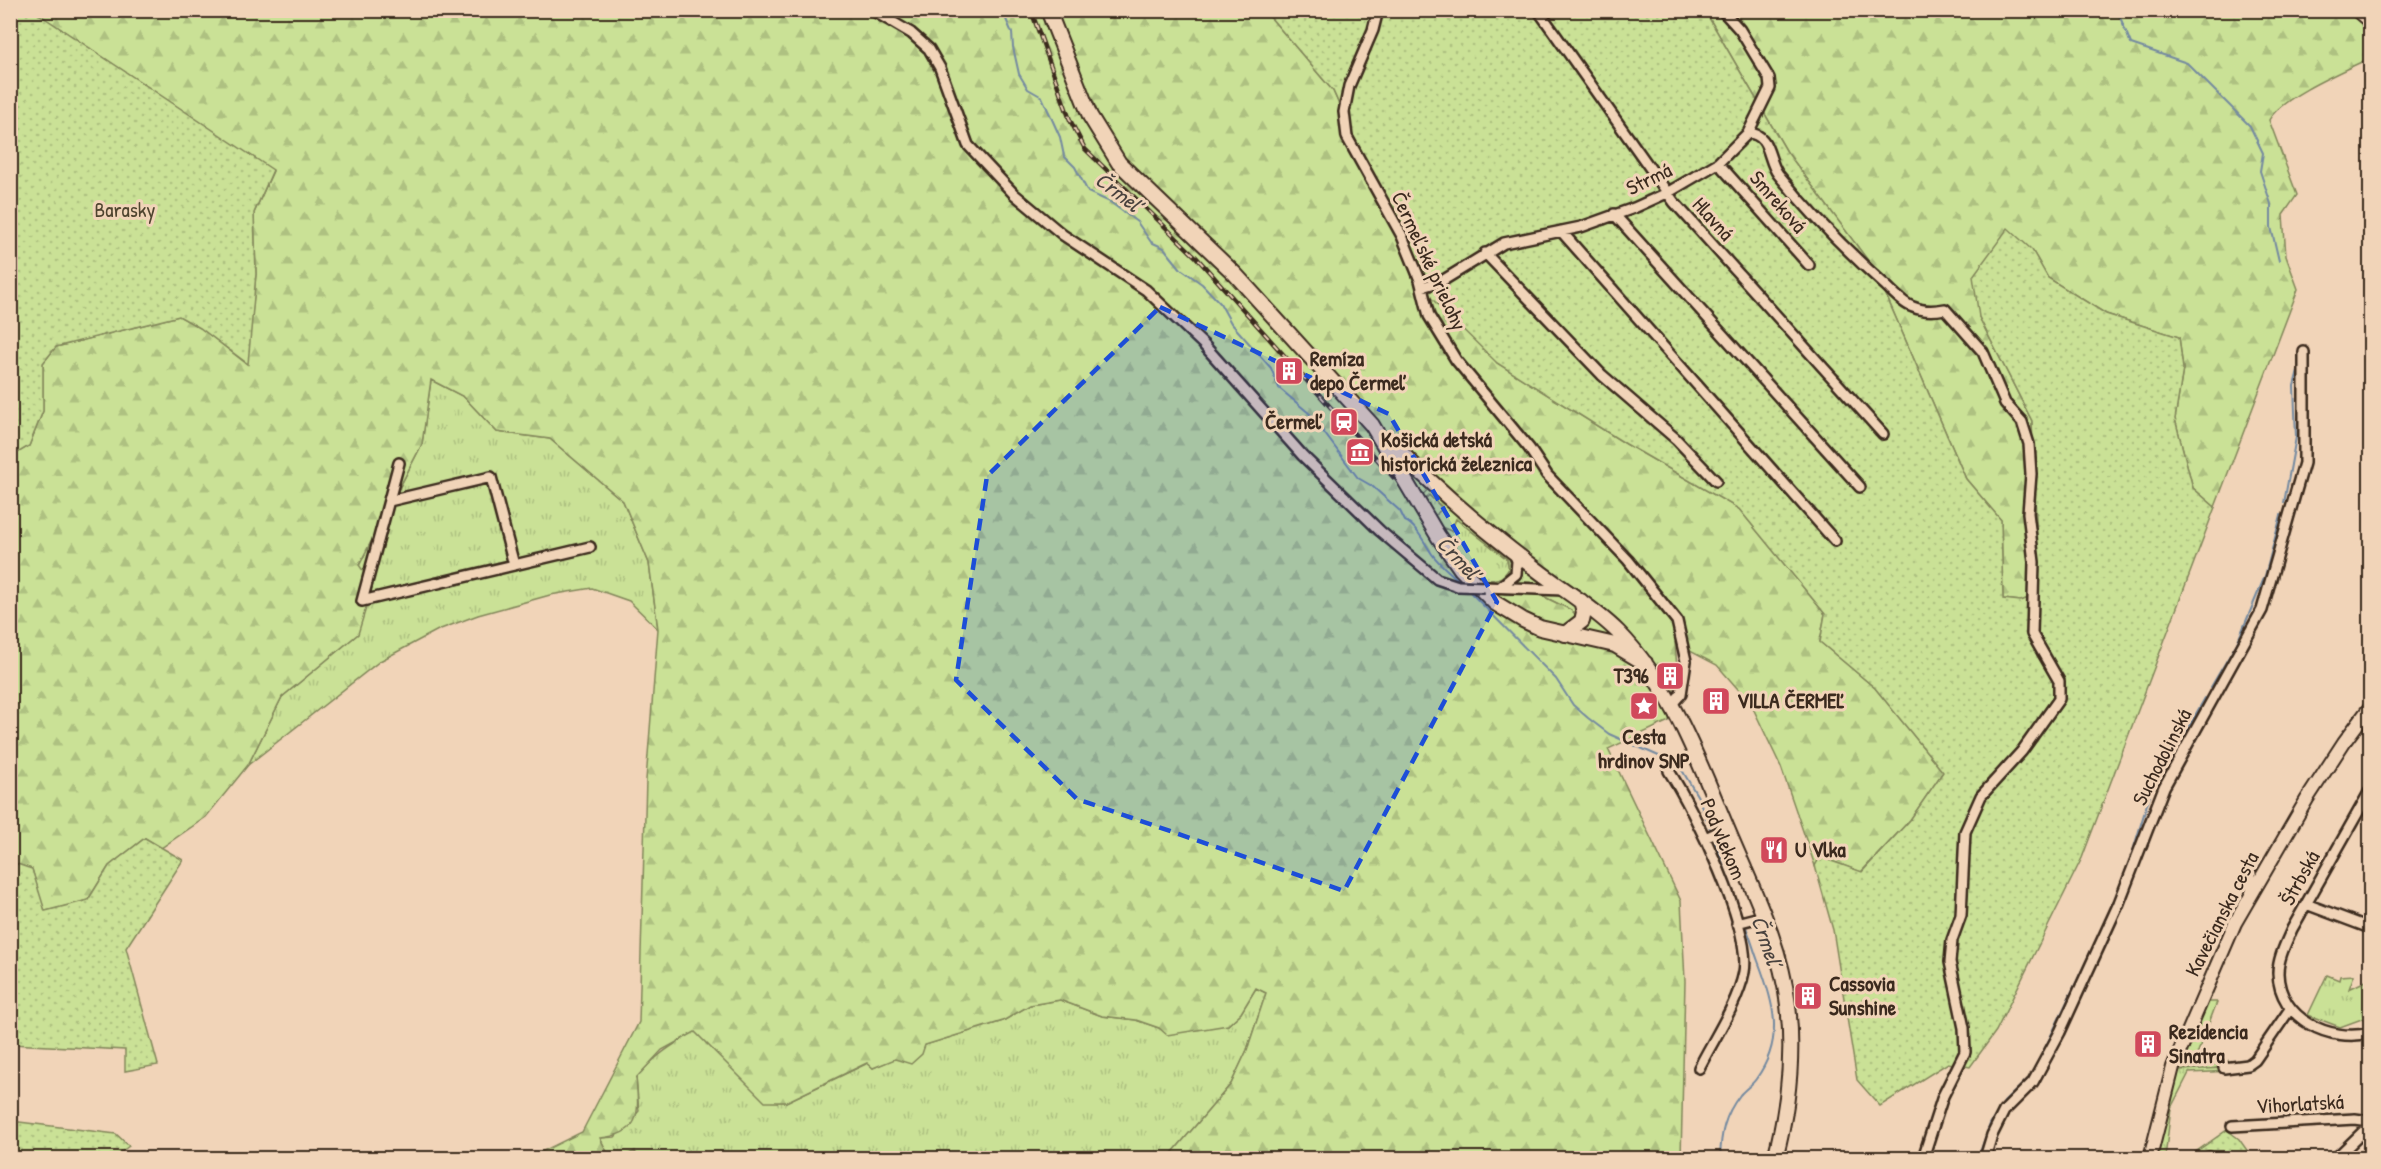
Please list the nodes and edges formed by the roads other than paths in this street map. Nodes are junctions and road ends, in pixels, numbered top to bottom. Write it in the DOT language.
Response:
graph roads {
  1 [pos="872,10"];
  2 [pos="1048,10"];
  3 [pos="1378,10"];
  4 [pos="1538,10"];
  5 [pos="1722,10"];
  6 [pos="2356,10"];
  7 [pos="2370,22"];
  8 [pos="1748,133"];
  9 [pos="1718,163"];
  10 [pos="1667,193"];
  11 [pos="1614,214"];
  12 [pos="1561,231"];
  13 [pos="1485,254"];
  14 [pos="1809,265"];
  15 [pos="1422,287"];
  16 [pos="2304,352"];
  17 [pos="1372,425"];
  18 [pos="1883,434"];
  19 [pos="399,463"];
  20 [pos="1402,472"];
  21 [pos="1417,472"];
  22 [pos="1716,481"];
  23 [pos="1860,487"];
  24 [pos="389,501"];
  25 [pos="1835,541"];
  26 [pos="590,547"];
  27 [pos="1514,552"];
  28 [pos="514,565"];
  29 [pos="1500,587"];
  30 [pos="1565,590"];
  31 [pos="1581,601"];
  32 [pos="1565,634"];
  33 [pos="1645,663"];
  34 [pos="1672,704"];
  35 [pos="2370,707"];
  36 [pos="1669,771"];
  37 [pos="2370,791"];
  38 [pos="1714,834"];
  39 [pos="2252,873"];
  40 [pos="2251,894"];
  41 [pos="2306,904"];
  42 [pos="1748,921"];
  43 [pos="2370,928"];
  44 [pos="2290,1009"];
  45 [pos="2370,1034"];
  46 [pos="1699,1068"];
  47 [pos="2224,1068"];
  48 [pos="2370,1123"];
  49 [pos="2232,1126"];
  50 [pos="1775,1158"];
  51 [pos="1923,1158"];
  52 [pos="1985,1158"];
  53 [pos="2150,1158"];
  54 [pos="2336,1158"];
  1 -- 29 [label="street, bridge"];
  2 -- 17 [label="main road"];
  3 -- 15 [label="street, Čermeľské prielohy"];
  4 -- 10 [label="street, Hlavná"];
  5 -- 8 [label="street, Strmá"];
  6 -- 7 [label="street"];
  8 -- 9 [label="street, Strmá"];
  8 -- 51 [label="street"];
  9 -- 10 [label="street, Strmá"];
  9 -- 14 [label="street, Smreková"];
  10 -- 11 [label="street, Strmá"];
  10 -- 18 [label="street, Hlavná"];
  11 -- 12 [label="street, Strmá"];
  11 -- 23 [label="street"];
  12 -- 13 [label="street, Strmá"];
  12 -- 25 [label="street"];
  13 -- 15 [label="street, Strmá"];
  13 -- 22 [label="street"];
  15 -- 34 [label="street, Čermeľské prielohy"];
  16 -- 52 [label="street, Suchodolinská"];
  17 -- 20 [label="main road"];
  17 -- 21 [label="main road"];
  19 -- 24 [label="street"];
  20 -- 21 [label="main road"];
  20 -- 32 [label="main road"];
  21 -- 27 [label="main road"];
  24 -- 28 [label="street"];
  24 -- 28 [label="street"];
  26 -- 28 [label="street"];
  27 -- 29 [label="street"];
  27 -- 30 [label="main road"];
  29 -- 30 [label="street"];
  30 -- 31 [label="main road"];
  31 -- 32 [label="main road"];
  31 -- 33 [label="main road"];
  32 -- 33 [label="main road"];
  33 -- 34 [label="main road"];
  34 -- 38 [label="main road"];
  35 -- 40 [label="street, Kavečianska cesta"];
  36 -- 38 [label="street, Pod vlekom"];
  37 -- 41 [label="street, Štrbská"];
  38 -- 42 [label="main road"];
  38 -- 42 [label="street, Pod vlekom"];
  39 -- 40 [label="street"];
  40 -- 53 [label="street, Kavečianska cesta"];
  41 -- 43 [label="street"];
  41 -- 44 [label="street, Štrbská"];
  42 -- 46 [label="street, Pod vlekom"];
  42 -- 50 [label="main road"];
  44 -- 45 [label="street"];
  44 -- 47 [label="street"];
  48 -- 49 [label="street, Vihorlatská"];
  48 -- 54 [label="street, Vihorlatská"];
}
